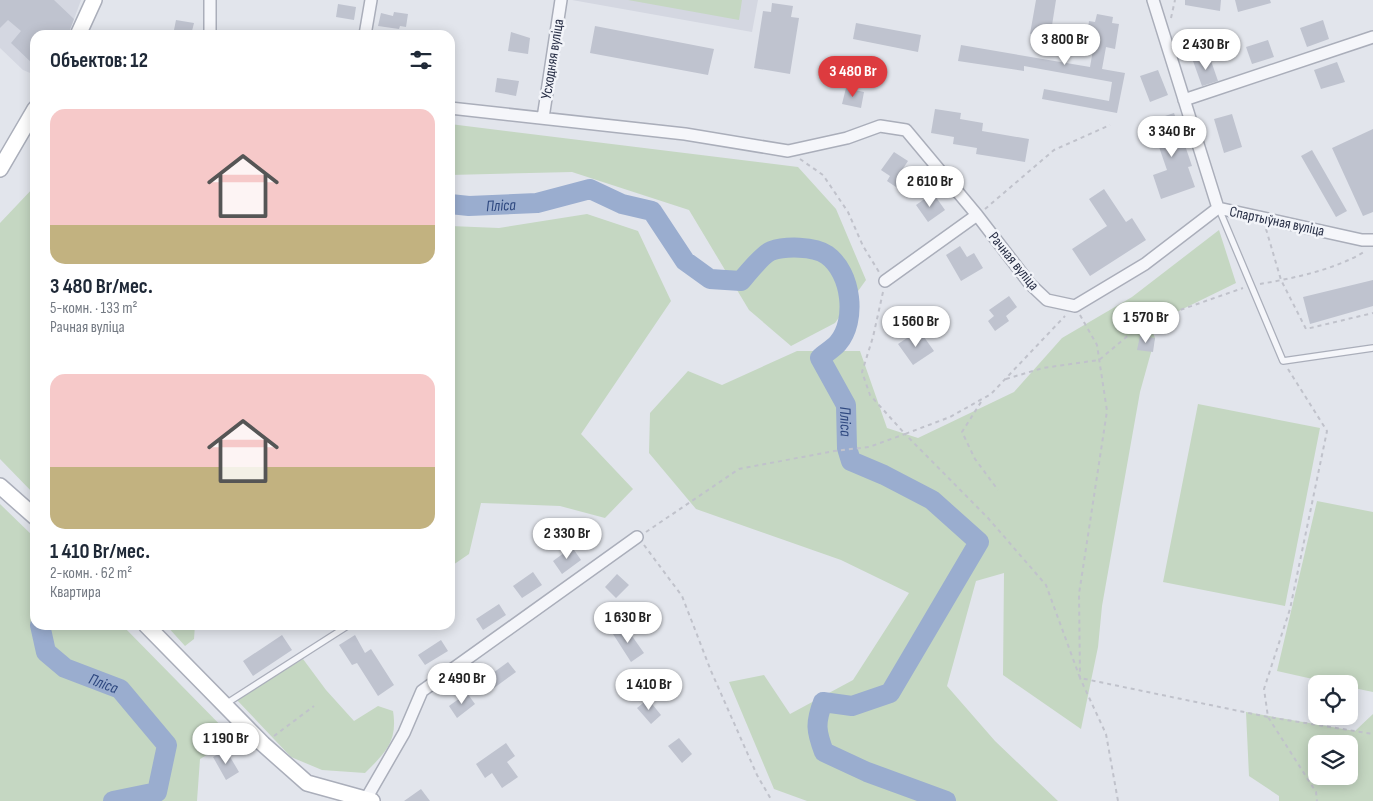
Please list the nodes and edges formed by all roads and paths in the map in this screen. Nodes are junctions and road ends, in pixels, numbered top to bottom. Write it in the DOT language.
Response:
graph roads {
  1 [pos="94,0"];
  2 [pos="210,0"];
  3 [pos="371,0"];
  4 [pos="561,0"];
  5 [pos="1153,0"];
  6 [pos="1176,0"];
  7 [pos="1172,18"];
  8 [pos="80,30"];
  9 [pos="210,30"];
  10 [pos="366,30"];
  11 [pos="1373,36"];
  12 [pos="1184,100"];
  13 [pos="455,109"];
  14 [pos="30,118"];
  15 [pos="543,118"];
  16 [pos="1110,125"];
  17 [pos="788,151"];
  18 [pos="0,169"];
  19 [pos="1218,208"];
  20 [pos="977,215"];
  21 [pos="1262,217"];
  22 [pos="1373,240"];
  23 [pos="1366,252"];
  24 [pos="1281,280"];
  25 [pos="885,281"];
  26 [pos="1251,285"];
  27 [pos="1075,306"];
  28 [pos="1373,313"];
  29 [pos="1373,348"];
  30 [pos="1099,360"];
  31 [pos="1283,361"];
  32 [pos="1005,380"];
  33 [pos="982,400"];
  34 [pos="905,434"];
  35 [pos="0,486"];
  36 [pos="998,490"];
  37 [pos="30,513"];
  38 [pos="637,538"];
  39 [pos="151,630"];
  40 [pos="341,630"];
  41 [pos="1080,678"];
  42 [pos="224,705"];
  43 [pos="314,706"];
  44 [pos="1268,717"];
  45 [pos="1373,734"];
  46 [pos="263,744"];
  47 [pos="369,800"];
  48 [pos="772,801"];
  49 [pos="1118,801"];
  50 [pos="1317,801"];
  1 -- 8 [label="street"];
  2 -- 9 [label="street"];
  3 -- 10 [label="street"];
  4 -- 15 [label="street, Усходняя вуліца"];
  5 -- 12 [label="street, Спартыўная вуліца"];
  6 -- 7 [label="path"];
  11 -- 12 [label="street"];
  12 -- 19 [label="street, Спартыўная вуліца"];
  13 -- 15 [label="street"];
  14 -- 18 [label="street"];
  15 -- 17 [label="street"];
  16 -- 20 [label="path"];
  17 -- 20 [label="street, Рачная вуліца"];
  17 -- 25 [label="path"];
  19 -- 21 [label="street, Спартыўная вуліца"];
  19 -- 26 [label="lane"];
  19 -- 27 [label="street"];
  20 -- 25 [label="street"];
  20 -- 27 [label="street, Рачная вуліца"];
  21 -- 22 [label="street, Спартыўная вуліца"];
  21 -- 24 [label="path"];
  23 -- 24 [label="path"];
  24 -- 26 [label="path"];
  24 -- 28 [label="path"];
  25 -- 34 [label="path"];
  26 -- 30 [label="path"];
  26 -- 31 [label="lane"];
  27 -- 30 [label="path"];
  27 -- 32 [label="path"];
  29 -- 31 [label="lane"];
  30 -- 32 [label="path"];
  30 -- 41 [label="path"];
  31 -- 44 [label="path"];
  32 -- 33 [label="path"];
  33 -- 34 [label="path"];
  33 -- 36 [label="path"];
  34 -- 38 [label="path"];
  34 -- 41 [label="path"];
  35 -- 37 [label="street"];
  38 -- 47 [label="street"];
  38 -- 48 [label="path"];
  39 -- 42 [label="street"];
  40 -- 42 [label="lane"];
  41 -- 44 [label="path"];
  41 -- 49 [label="path"];
  42 -- 46 [label="street"];
  43 -- 46 [label="path"];
  44 -- 45 [label="path"];
  44 -- 50 [label="path"];
  46 -- 47 [label="street"];
}
